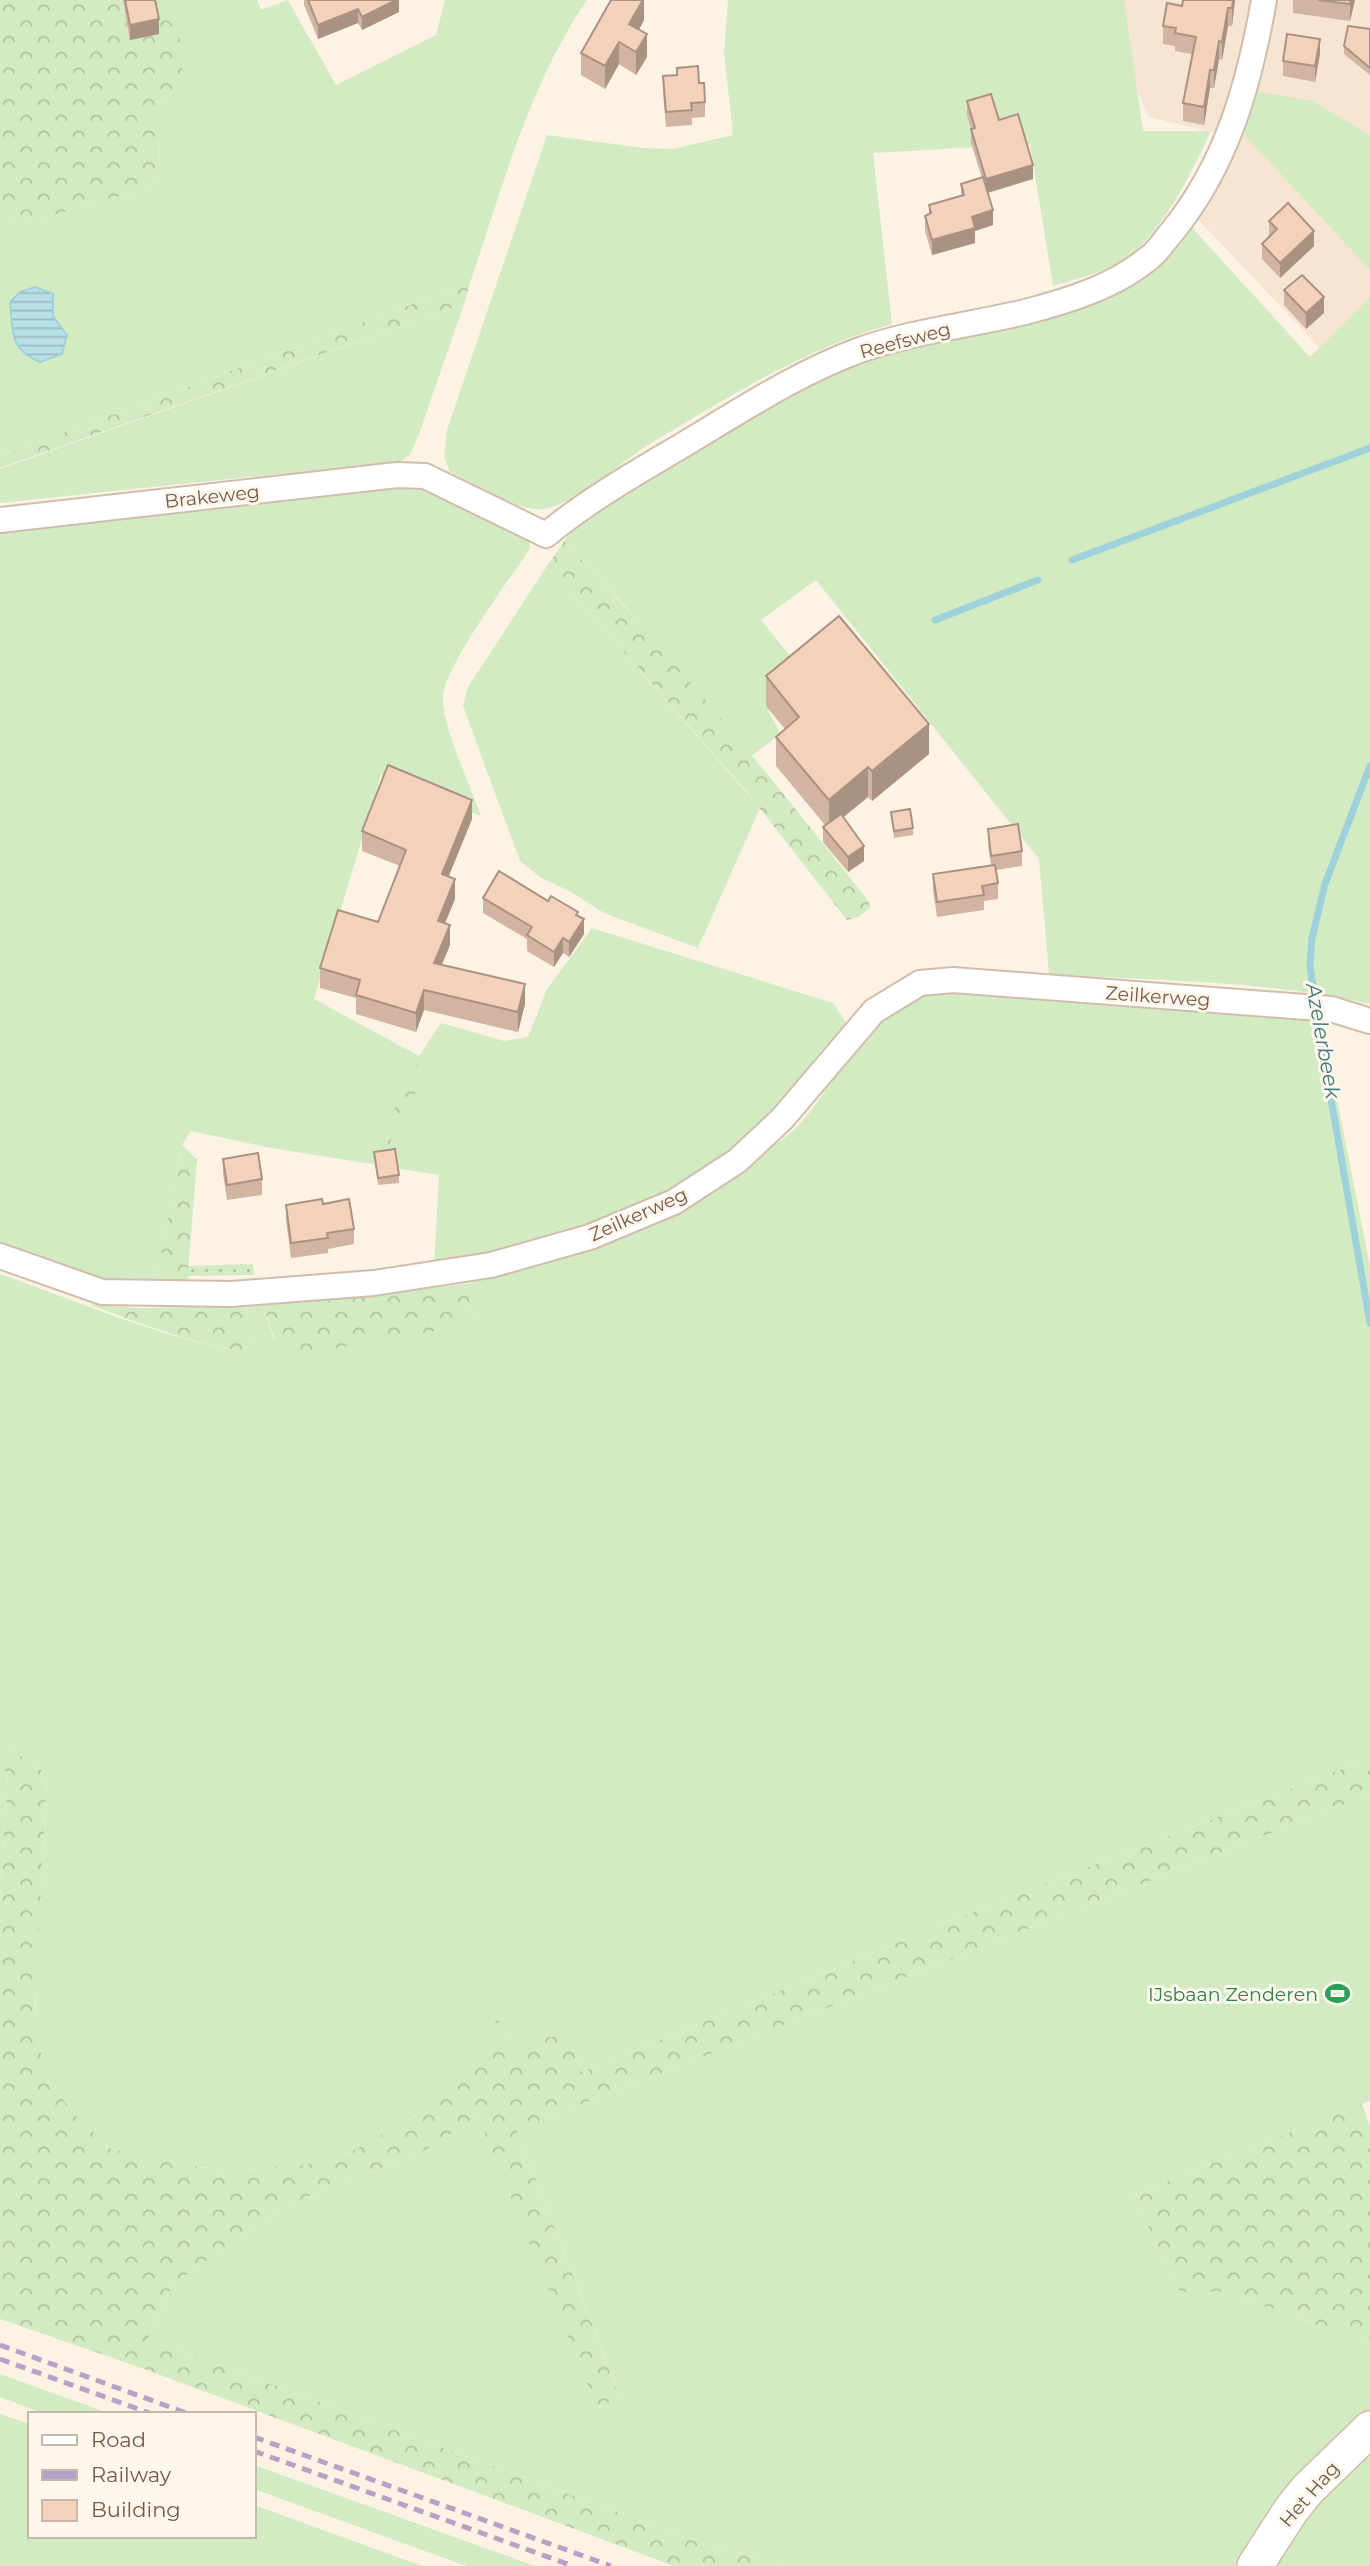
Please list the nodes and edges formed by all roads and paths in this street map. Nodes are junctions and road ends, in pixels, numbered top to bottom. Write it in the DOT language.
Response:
graph roads {
  1 [pos="1264,0"];
  2 [pos="425,476"];
  3 [pos="0,520"];
  4 [pos="1370,1021"];
  5 [pos="0,1256"];
  6 [pos="1370,2428"];
  7 [pos="1255,2566"];
  1 -- 2 [label="street, Reefsweg"];
  2 -- 3 [label="street, Brakeweg"];
  4 -- 5 [label="street, Zeilkerweg"];
  6 -- 7 [label="street, Het Hag"];
}
